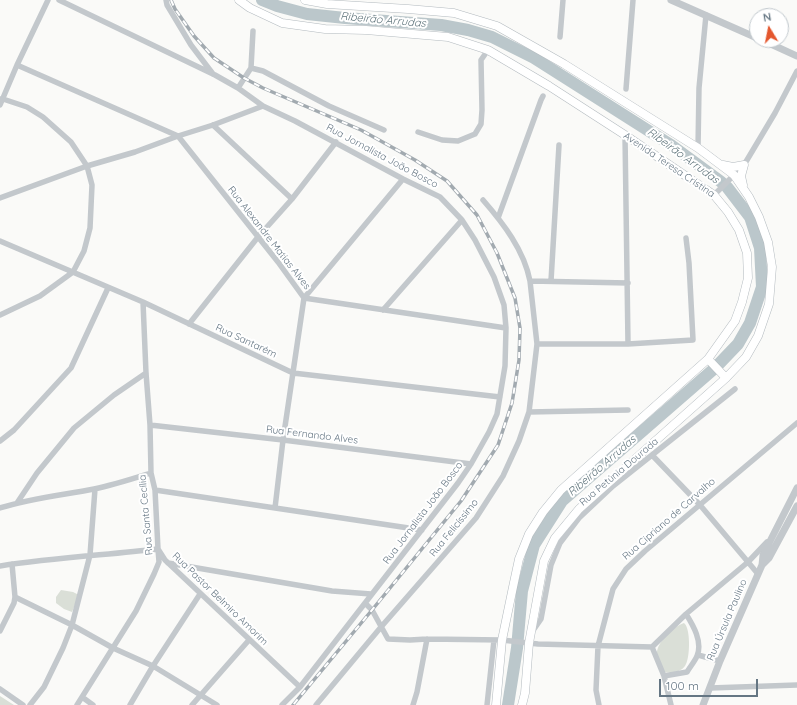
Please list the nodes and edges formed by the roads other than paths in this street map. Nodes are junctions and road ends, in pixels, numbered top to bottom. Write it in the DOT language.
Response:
graph roads {
  1 [pos="48,0"];
  2 [pos="59,0"];
  3 [pos="166,0"];
  4 [pos="239,0"];
  5 [pos="305,0"];
  6 [pos="563,0"];
  7 [pos="633,0"];
  8 [pos="671,0"];
  9 [pos="327,2"];
  10 [pos="706,15"];
  11 [pos="253,31"];
  12 [pos="749,34"];
  13 [pos="560,37"];
  14 [pos="780,48"];
  15 [pos="488,50"];
  16 [pos="797,56"];
  17 [pos="17,65"];
  18 [pos="251,68"];
  19 [pos="797,71"];
  20 [pos="215,75"];
  21 [pos="238,88"];
  22 [pos="626,89"];
  23 [pos="543,96"];
  24 [pos="1,99"];
  25 [pos="0,105"];
  26 [pos="263,106"];
  27 [pos="213,125"];
  28 [pos="384,130"];
  29 [pos="418,132"];
  30 [pos="625,135"];
  31 [pos="178,136"];
  32 [pos="336,142"];
  33 [pos="559,145"];
  34 [pos="698,148"];
  35 [pos="720,164"];
  36 [pos="744,165"];
  37 [pos="87,166"];
  38 [pos="731,177"];
  39 [pos="403,179"];
  40 [pos="744,190"];
  41 [pos="716,192"];
  42 [pos="0,198"];
  43 [pos="292,199"];
  44 [pos="483,200"];
  45 [pos="498,218"];
  46 [pos="462,220"];
  47 [pos="258,237"];
  48 [pos="686,238"];
  49 [pos="0,241"];
  50 [pos="73,272"];
  51 [pos="530,281"];
  52 [pos="551,281"];
  53 [pos="628,283"];
  54 [pos="108,288"];
  55 [pos="304,298"];
  56 [pos="143,302"];
  57 [pos="383,310"];
  58 [pos="0,315"];
  59 [pos="189,324"];
  60 [pos="506,328"];
  61 [pos="537,344"];
  62 [pos="628,344"];
  63 [pos="708,359"];
  64 [pos="146,373"];
  65 [pos="293,373"];
  66 [pos="725,377"];
  67 [pos="735,389"];
  68 [pos="500,397"];
  69 [pos="628,410"];
  70 [pos="529,412"];
  71 [pos="797,423"];
  72 [pos="150,425"];
  73 [pos="284,440"];
  74 [pos="0,441"];
  75 [pos="652,455"];
  76 [pos="472,464"];
  77 [pos="151,473"];
  78 [pos="797,488"];
  79 [pos="95,489"];
  80 [pos="155,490"];
  81 [pos="17,503"];
  82 [pos="700,505"];
  83 [pos="797,506"];
  84 [pos="0,508"];
  85 [pos="275,508"];
  86 [pos="422,530"];
  87 [pos="773,536"];
  88 [pos="158,549"];
  89 [pos="90,555"];
  90 [pos="168,562"];
  91 [pos="748,562"];
  92 [pos="12,564"];
  93 [pos="762,565"];
  94 [pos="0,566"];
  95 [pos="758,574"];
  96 [pos="200,594"];
  97 [pos="371,594"];
  98 [pos="15,597"];
  99 [pos="365,603"];
  100 [pos="686,614"];
  101 [pos="72,625"];
  102 [pos="381,627"];
  103 [pos="0,631"];
  104 [pos="427,639"];
  105 [pos="249,640"];
  106 [pos="501,640"];
  107 [pos="528,641"];
  108 [pos="598,646"];
  109 [pos="652,647"];
  110 [pos="113,648"];
  111 [pos="698,655"];
  112 [pos="720,661"];
  113 [pos="500,663"];
  114 [pos="491,664"];
  115 [pos="153,666"];
  116 [pos="664,676"];
  117 [pos="797,685"];
  118 [pos="300,687"];
  119 [pos="710,688"];
  120 [pos="0,689"];
  121 [pos="488,691"];
  122 [pos="200,695"];
  123 [pos="82,697"];
  124 [pos="488,698"];
  125 [pos="497,698"];
  126 [pos="22,705"];
  127 [pos="30,705"];
  128 [pos="77,705"];
  129 [pos="93,705"];
  130 [pos="130,705"];
  131 [pos="192,705"];
  132 [pos="217,705"];
  133 [pos="282,705"];
  134 [pos="316,705"];
  135 [pos="413,705"];
  136 [pos="487,705"];
  137 [pos="522,705"];
  138 [pos="599,705"];
  139 [pos="672,705"];
  140 [pos="703,705"];
  1 -- 17 [label="street"];
  2 -- 20 [label="street, Rua Jornalista João Bosco"];
  3 -- 20 [label="street"];
  4 -- 15 [label="main road, Avenida Teresa Cristina"];
  5 -- 9 [label="main road"];
  6 -- 13 [label="street"];
  7 -- 22 [label="street"];
  8 -- 10 [label="street"];
  9 -- 34 [label="main road"];
  10 -- 12 [label="street"];
  10 -- 34 [label="street"];
  11 -- 18 [label="street"];
  14 -- 16 [label="street"];
  15 -- 29 [label="street"];
  15 -- 30 [label="main road, Avenida Teresa Cristina"];
  17 -- 24 [label="street"];
  17 -- 31 [label="street"];
  18 -- 21 [label="street"];
  18 -- 28 [label="street"];
  19 -- 36 [label="street"];
  20 -- 21 [label="street, Rua Jornalista João Bosco"];
  21 -- 26 [label="street, Rua Jornalista João Bosco"];
  23 -- 45 [label="street"];
  24 -- 25 [label="street"];
  24 -- 37 [label="street"];
  26 -- 27 [label="street"];
  26 -- 32 [label="street, Rua Jornalista João Bosco"];
  27 -- 31 [label="street"];
  27 -- 43 [label="street"];
  30 -- 41 [label="main road, Avenida Teresa Cristina"];
  30 -- 53 [label="street"];
  31 -- 37 [label="street"];
  31 -- 47 [label="street, Rua Alexandre Matias Alves"];
  32 -- 39 [label="street, Rua Jornalista João Bosco"];
  32 -- 43 [label="street"];
  33 -- 52 [label="street"];
  34 -- 35 [label="main road"];
  35 -- 36 [label="main road"];
  35 -- 38 [label="main road"];
  36 -- 38 [label="street"];
  36 -- 40 [label="main road"];
  37 -- 42 [label="street"];
  37 -- 50 [label="street"];
  38 -- 40 [label="main road"];
  38 -- 41 [label="street"];
  39 -- 46 [label="street, Rua Jornalista João Bosco"];
  39 -- 55 [label="street"];
  40 -- 66 [label="main road"];
  41 -- 63 [label="main road, Avenida Teresa Cristina"];
  43 -- 47 [label="street"];
  44 -- 45 [label="street, Rua Felicíssimo"];
  45 -- 51 [label="street, Rua Felicíssimo"];
  46 -- 57 [label="street"];
  46 -- 60 [label="street, Rua Jornalista João Bosco"];
  47 -- 55 [label="street, Rua Alexandre Matias Alves"];
  47 -- 59 [label="street"];
  48 -- 62 [label="street"];
  49 -- 50 [label="street, Rua Santarém"];
  50 -- 54 [label="street, Rua Santarém"];
  50 -- 58 [label="street"];
  51 -- 52 [label="street"];
  51 -- 61 [label="street, Rua Felicíssimo"];
  52 -- 53 [label="street"];
  53 -- 62 [label="street"];
  54 -- 56 [label="street, Rua Santarém"];
  54 -- 74 [label="street"];
  55 -- 57 [label="street"];
  55 -- 65 [label="street, Rua Alexandre Matias Alves"];
  56 -- 59 [label="street, Rua Santarém"];
  56 -- 64 [label="street, Rua Santa Cecília"];
  57 -- 60 [label="street"];
  59 -- 65 [label="street, Rua Santarém"];
  60 -- 68 [label="street, Rua Jornalista João Bosco"];
  61 -- 62 [label="street"];
  61 -- 70 [label="street, Rua Felicíssimo"];
  63 -- 66 [label="main road"];
  63 -- 106 [label="main road, Avenida Teresa Cristina"];
  64 -- 72 [label="street, Rua Santa Cecília"];
  64 -- 81 [label="street"];
  65 -- 68 [label="street, Rua Santarém"];
  65 -- 73 [label="street, Rua Alexandre Matias Alves"];
  66 -- 107 [label="main road"];
  67 -- 75 [label="street, Rua Petúnia Dourada"];
  68 -- 76 [label="street, Rua Jornalista João Bosco"];
  69 -- 70 [label="street"];
  70 -- 102 [label="street, Rua Felicíssimo"];
  71 -- 82 [label="street, Rua Cipriano de Carvalho"];
  72 -- 73 [label="street, Rua Fernando Alves"];
  72 -- 77 [label="street, Rua Santa Cecília"];
  73 -- 76 [label="street, Rua Fernando Alves"];
  73 -- 85 [label="street, Rua Alexandre Matias Alves"];
  75 -- 82 [label="street"];
  75 -- 107 [label="street, Rua Petúnia Dourada"];
  76 -- 86 [label="street, Rua Jornalista João Bosco"];
  77 -- 79 [label="street"];
  77 -- 80 [label="street, Rua Santa Cecília"];
  78 -- 87 [label="street, Rua Úrsula Paulino"];
  79 -- 81 [label="street"];
  79 -- 89 [label="street"];
  80 -- 85 [label="street"];
  80 -- 88 [label="street, Rua Santa Cecília"];
  81 -- 84 [label="street"];
  82 -- 91 [label="street"];
  82 -- 108 [label="street, Rua Cipriano de Carvalho"];
  83 -- 93 [label="street, Rua Úrsula Paulino"];
  85 -- 86 [label="street"];
  86 -- 97 [label="street, Rua Jornalista João Bosco"];
  87 -- 91 [label="street"];
  87 -- 93 [label="street, Rua Úrsula Paulino"];
  88 -- 89 [label="street"];
  88 -- 90 [label="street, Rua Pastor Belmiro Amorim"];
  88 -- 110 [label="street, Rua Santa Cecília"];
  89 -- 92 [label="street"];
  89 -- 101 [label="street"];
  90 -- 96 [label="street, Rua Pastor Belmiro Amorim"];
  90 -- 97 [label="street"];
  91 -- 95 [label="street"];
  91 -- 100 [label="street"];
  92 -- 94 [label="street"];
  92 -- 98 [label="street"];
  93 -- 95 [label="street, Rua Úrsula Paulino"];
  95 -- 112 [label="street, Rua Úrsula Paulino"];
  96 -- 105 [label="street, Rua Pastor Belmiro Amorim"];
  96 -- 115 [label="street"];
  97 -- 99 [label="street, Rua Jornalista João Bosco"];
  98 -- 101 [label="street"];
  98 -- 103 [label="street"];
  99 -- 102 [label="street"];
  99 -- 118 [label="street, Rua Jornalista João Bosco"];
  100 -- 109 [label="street"];
  100 -- 111 [label="street"];
  101 -- 110 [label="street"];
  101 -- 127 [label="street"];
  102 -- 104 [label="street"];
  102 -- 134 [label="street, Rua Felicíssimo"];
  104 -- 106 [label="street"];
  104 -- 135 [label="street"];
  105 -- 118 [label="street, Rua Pastor Belmiro Amorim"];
  105 -- 122 [label="street"];
  106 -- 107 [label="street"];
  106 -- 113 [label="main road, Avenida Teresa Cristina"];
  106 -- 114 [label="street, Avenida Teresa Cristina"];
  107 -- 108 [label="street"];
  107 -- 137 [label="main road"];
  108 -- 109 [label="street"];
  108 -- 138 [label="street, Rua Cipriano de Carvalho"];
  109 -- 116 [label="street"];
  110 -- 115 [label="street"];
  110 -- 123 [label="street, Rua Santa Cecília"];
  111 -- 112 [label="street"];
  111 -- 116 [label="street"];
  112 -- 119 [label="street, Rua Úrsula Paulino"];
  113 -- 114 [label="street"];
  113 -- 125 [label="main road, Avenida Teresa Cristina"];
  114 -- 121 [label="street, Avenida Teresa Cristina"];
  115 -- 122 [label="street"];
  115 -- 130 [label="street"];
  116 -- 139 [label="street"];
  117 -- 119 [label="street"];
  118 -- 133 [label="street, Rua Jornalista João Bosco"];
  119 -- 140 [label="street, Rua Úrsula Paulino"];
  120 -- 126 [label="street"];
  121 -- 124 [label="street, Avenida Teresa Cristina"];
  121 -- 125 [label="street"];
  122 -- 131 [label="street"];
  122 -- 132 [label="street"];
  123 -- 128 [label="street, Rua Santa Cecília"];
  123 -- 129 [label="street"];
  124 -- 125 [label="street"];
  124 -- 136 [label="street, Avenida Teresa Cristina"];
}
